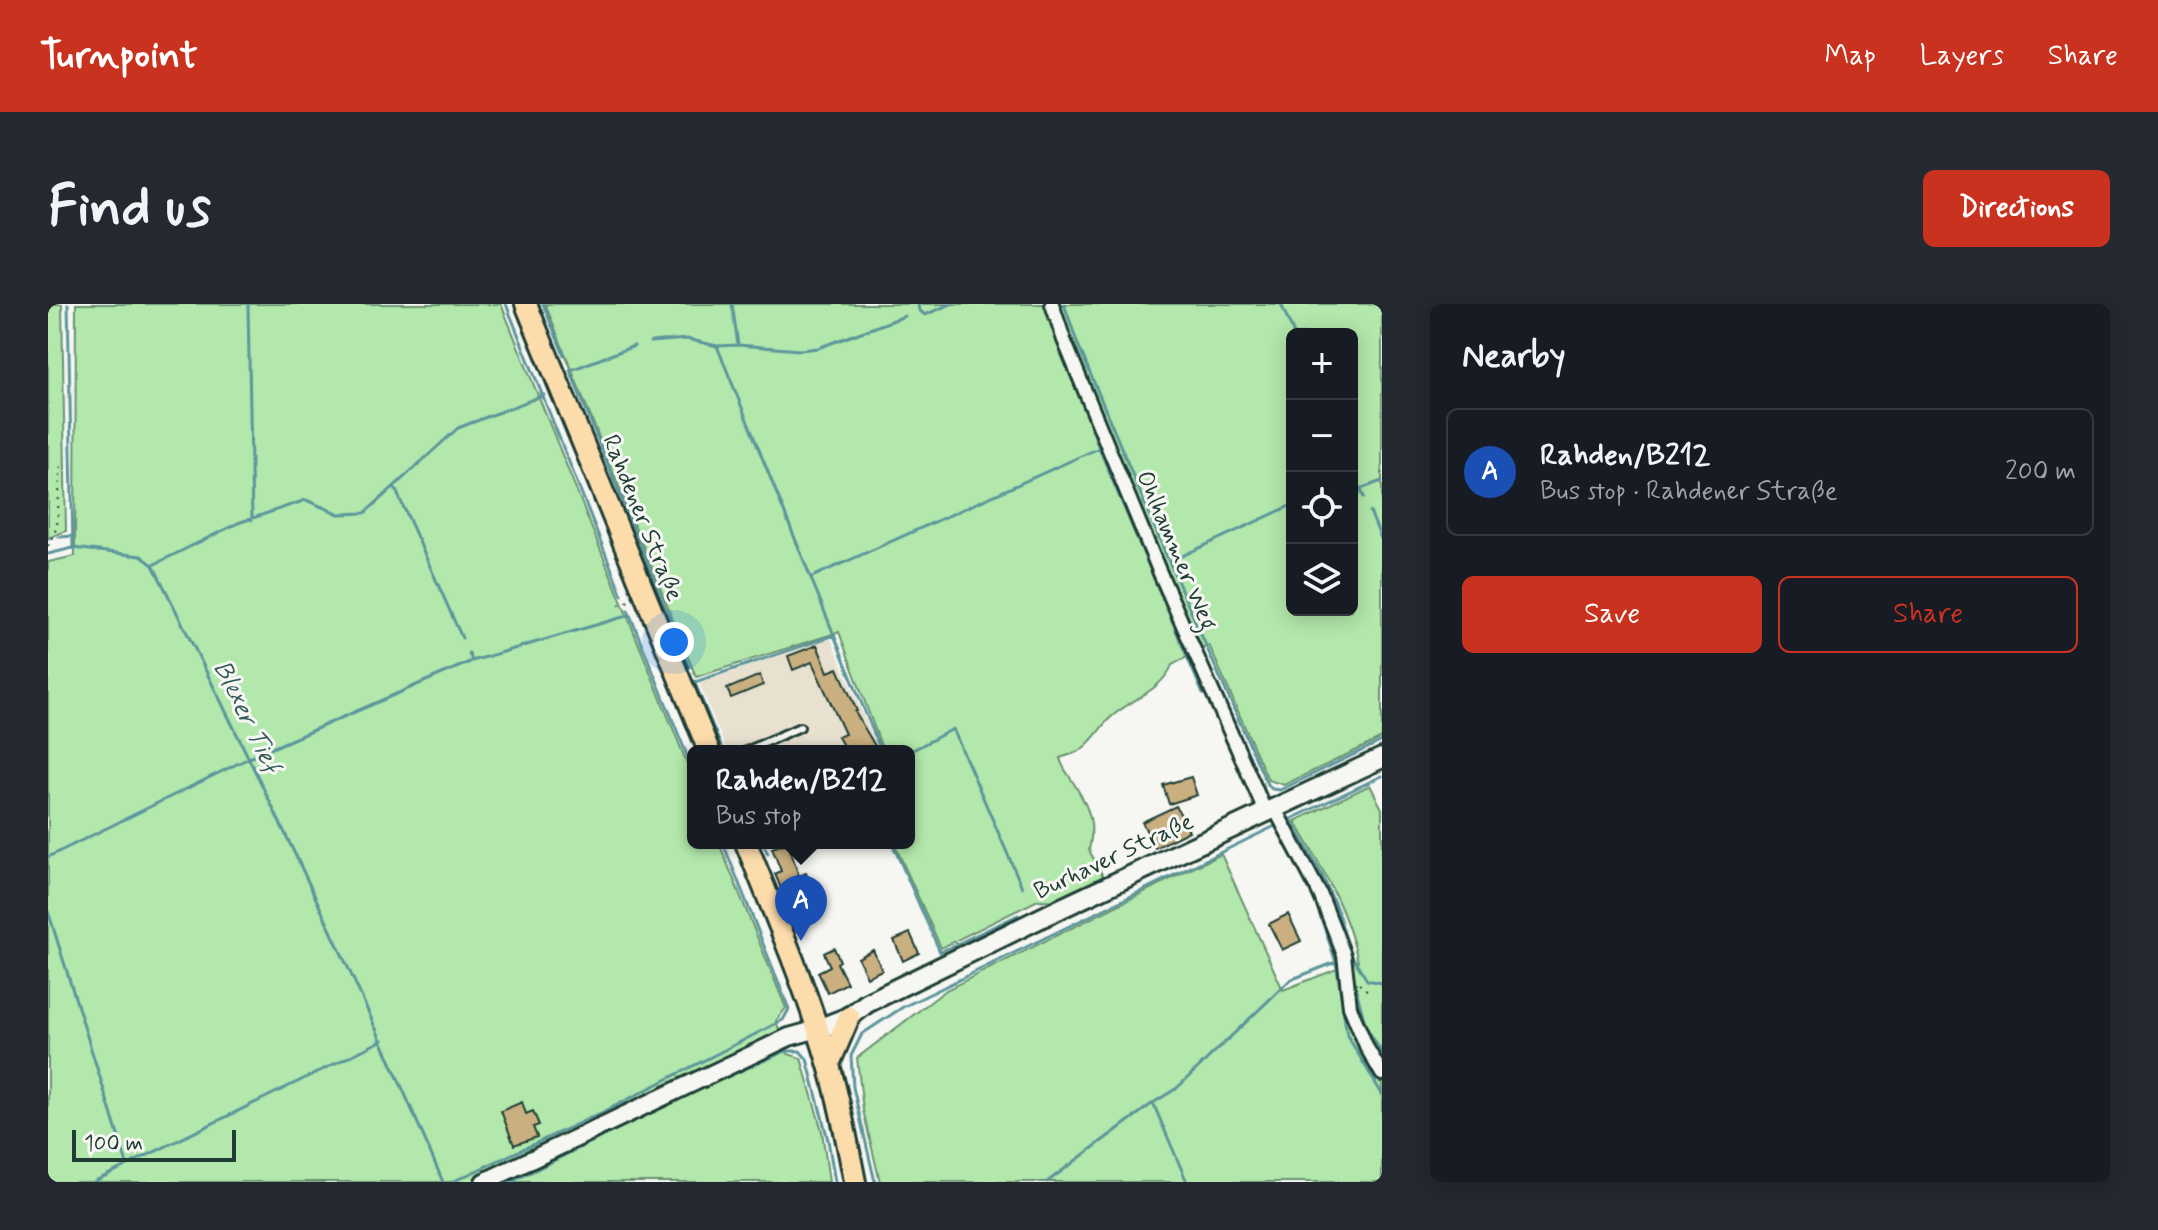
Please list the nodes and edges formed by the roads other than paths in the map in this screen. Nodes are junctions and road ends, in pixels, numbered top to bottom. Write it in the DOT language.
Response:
graph roads {
  1 [pos="526,304"];
  2 [pos="1052,304"];
  3 [pos="800,727"];
  4 [pos="707,745"];
  5 [pos="760,745"];
  6 [pos="1382,758"];
  7 [pos="1270,811"];
  8 [pos="748,849"];
  9 [pos="867,1003"];
  10 [pos="849,1017"];
  11 [pos="816,1023"];
  12 [pos="829,1064"];
  13 [pos="1382,1074"];
  14 [pos="484,1182"];
  15 [pos="855,1182"];
  1 -- 4 [label="main road, Rahdener Straße"];
  2 -- 7 [label="street, Ohlhammer Weg"];
  3 -- 5 [label="lane"];
  6 -- 7 [label="main road, Burhaver Straße"];
  7 -- 9 [label="main road, Burhaver Straße"];
  7 -- 13 [label="street, Ohlhammer Weg"];
  8 -- 11 [label="main road"];
  9 -- 10 [label="main road, Burhaver Straße"];
  9 -- 11 [label="main road, Burhaver Straße"];
  10 -- 11 [label="main road, Burhaver Straße"];
  10 -- 12 [label="main road"];
  11 -- 12 [label="main road"];
  11 -- 14 [label="street, Burhaver Straße"];
  12 -- 15 [label="main road"];
}
